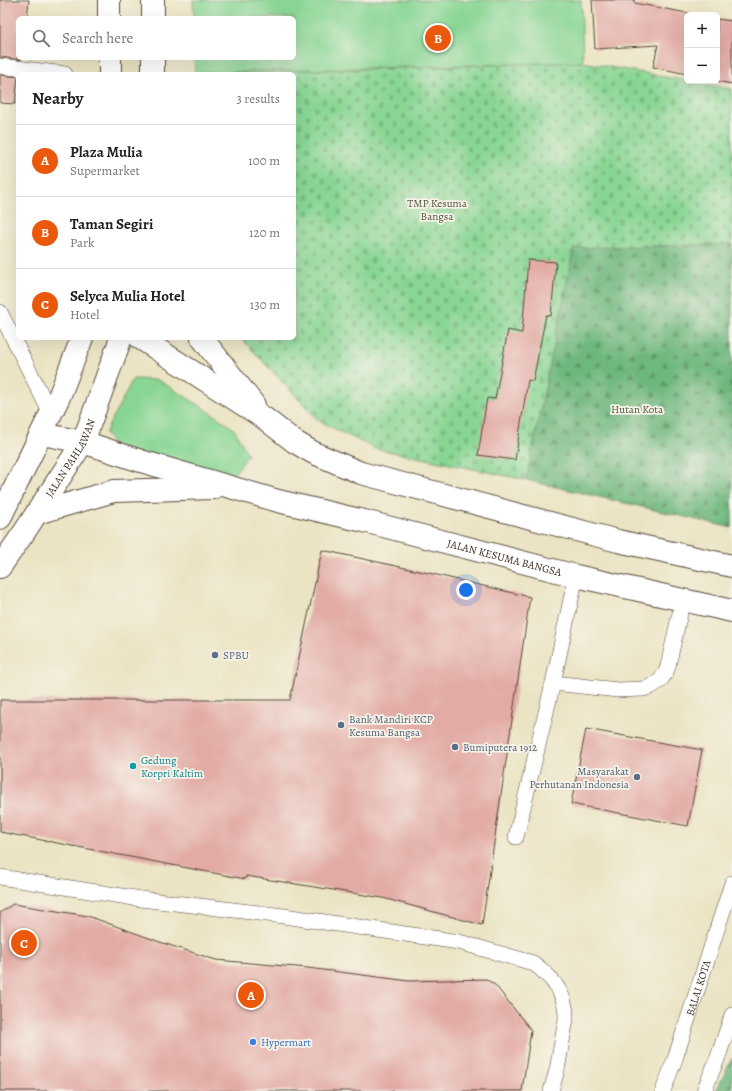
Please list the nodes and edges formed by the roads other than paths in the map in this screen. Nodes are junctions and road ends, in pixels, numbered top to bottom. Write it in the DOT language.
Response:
graph roads {
  1 [pos="109,0"];
  2 [pos="153,0"];
  3 [pos="109,16"];
  4 [pos="153,16"];
  5 [pos="110,60"];
  6 [pos="153,60"];
  7 [pos="0,66"];
  8 [pos="49,72"];
  9 [pos="110,72"];
  10 [pos="153,72"];
  11 [pos="0,312"];
  12 [pos="81,340"];
  13 [pos="120,340"];
  14 [pos="143,340"];
  15 [pos="204,340"];
  16 [pos="51,414"];
  17 [pos="264,418"];
  18 [pos="42,434"];
  19 [pos="83,442"];
  20 [pos="234,488"];
  21 [pos="37,513"];
  22 [pos="0,518"];
  23 [pos="732,566"];
  24 [pos="0,567"];
  25 [pos="576,576"];
  26 [pos="683,600"];
  27 [pos="732,610"];
  28 [pos="553,682"];
  29 [pos="516,837"];
  30 [pos="0,877"];
  31 [pos="732,884"];
  32 [pos="732,1015"];
  33 [pos="551,1091"];
  34 [pos="663,1091"];
  35 [pos="704,1091"];
  1 -- 3 [label="street"];
  2 -- 4 [label="street"];
  5 -- 9 [label="street"];
  6 -- 10 [label="street"];
  7 -- 8 [label="lane"];
  11 -- 16 [label="lane"];
  12 -- 16 [label="street"];
  13 -- 19 [label="street, JALAN PAHLAWAN"];
  14 -- 17 [label="street"];
  15 -- 17 [label="street"];
  16 -- 18 [label="street"];
  17 -- 23 [label="street"];
  18 -- 19 [label="street, JALAN KESUMA BANGSA"];
  18 -- 22 [label="street"];
  19 -- 20 [label="street, JALAN KESUMA BANGSA"];
  19 -- 21 [label="street, JALAN PAHLAWAN"];
  20 -- 21 [label="street"];
  20 -- 25 [label="street, JALAN KESUMA BANGSA"];
  21 -- 24 [label="street, JALAN PAHLAWAN"];
  25 -- 26 [label="street, JALAN KESUMA BANGSA"];
  25 -- 28 [label="lane"];
  26 -- 27 [label="street, JALAN KESUMA BANGSA"];
  26 -- 28 [label="lane"];
  28 -- 29 [label="lane"];
  30 -- 33 [label="lane"];
  31 -- 34 [label="lane, BALAI KOTA"];
  32 -- 35 [label="lane"];
}
